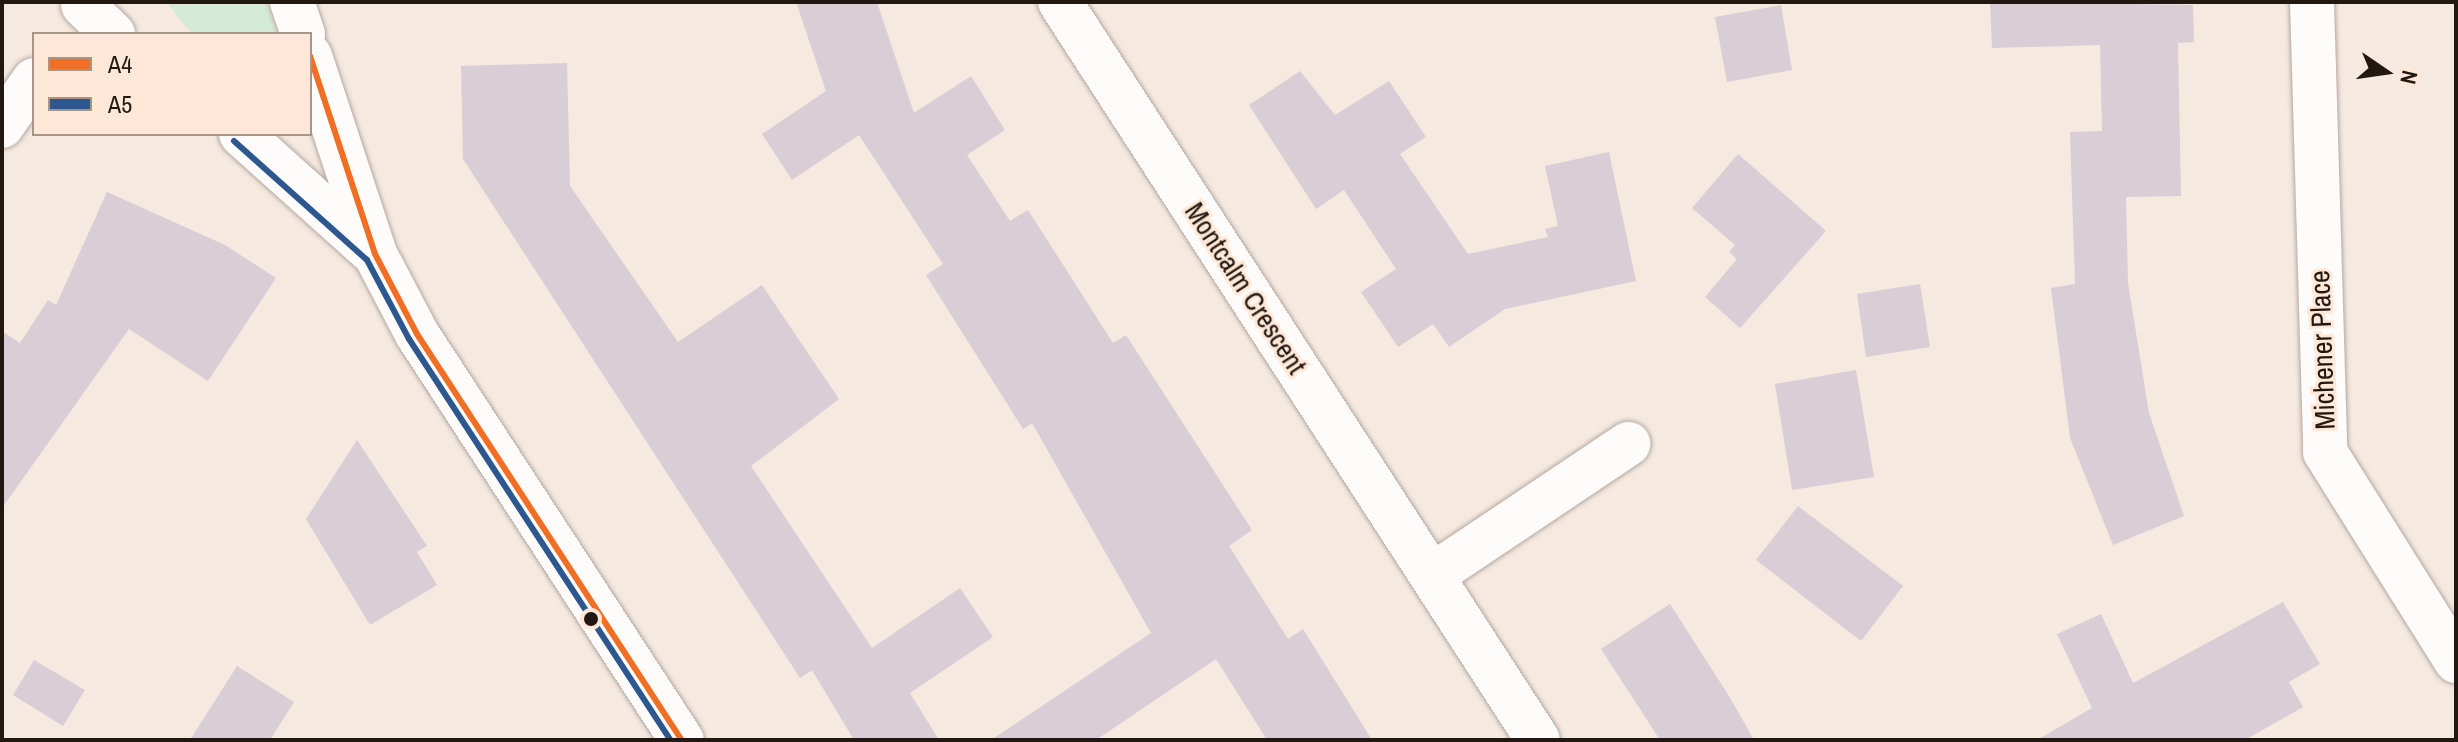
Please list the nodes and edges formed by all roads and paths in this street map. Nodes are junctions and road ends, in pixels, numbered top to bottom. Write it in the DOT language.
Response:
graph roads {
  1 [pos="292,2"];
  2 [pos="1060,2"];
  3 [pos="2312,2"];
  4 [pos="302,32"];
  5 [pos="312,62"];
  6 [pos="32,83"];
  7 [pos="2,126"];
  8 [pos="243,136"];
  9 [pos="375,254"];
  10 [pos="1628,444"];
  11 [pos="1434,574"];
  12 [pos="2456,661"];
  13 [pos="682,740"];
  14 [pos="1538,740"];
  1 -- 4 [label="street"];
  2 -- 11 [label="street, Montcalm Crescent"];
  3 -- 12 [label="street, Michener Place"];
  5 -- 9 [label="street"];
  6 -- 7 [label="street"];
  8 -- 9 [label="street"];
  9 -- 13 [label="street"];
  10 -- 11 [label="street"];
  11 -- 14 [label="street, Montcalm Crescent"];
}
